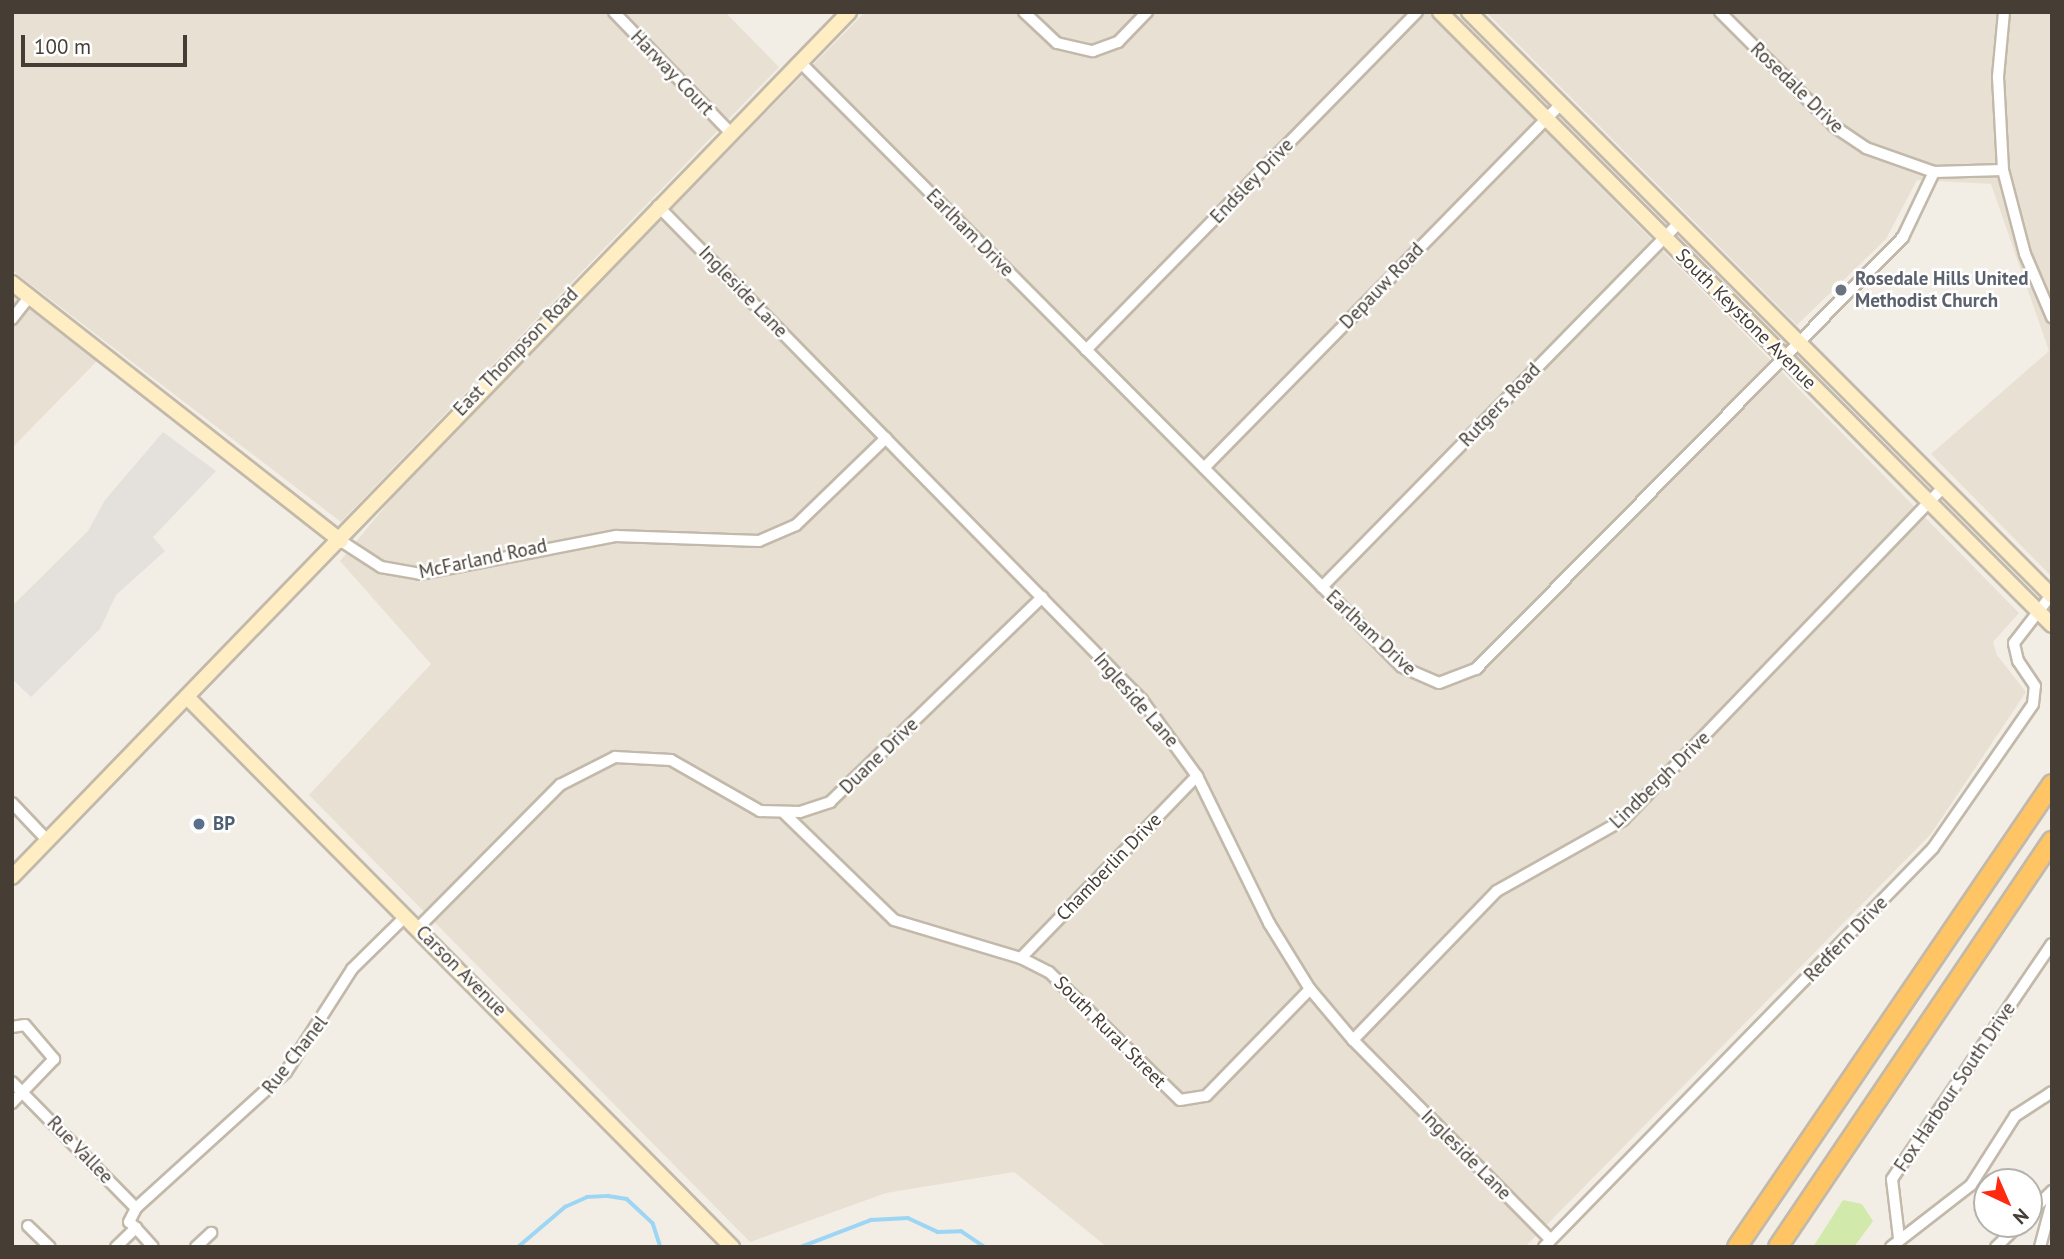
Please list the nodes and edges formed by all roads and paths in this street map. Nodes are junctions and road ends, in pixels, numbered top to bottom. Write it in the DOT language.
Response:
graph roads {
  1 [pos="614,12"];
  2 [pos="849,12"];
  3 [pos="1024,12"];
  4 [pos="1147,12"];
  5 [pos="1418,12"];
  6 [pos="1440,12"];
  7 [pos="1469,12"];
  8 [pos="1720,12"];
  9 [pos="2004,12"];
  10 [pos="800,62"];
  11 [pos="1561,104"];
  12 [pos="1546,119"];
  13 [pos="731,133"];
  14 [pos="2003,170"];
  15 [pos="1934,172"];
  16 [pos="658,206"];
  17 [pos="1679,223"];
  18 [pos="1665,237"];
  19 [pos="12,283"];
  20 [pos="30,296"];
  21 [pos="2052,317"];
  22 [pos="12,319"];
  23 [pos="1797,342"];
  24 [pos="1086,350"];
  25 [pos="1783,356"];
  26 [pos="886,438"];
  27 [pos="1204,468"];
  28 [pos="1943,488"];
  29 [pos="1929,503"];
  30 [pos="341,541"];
  31 [pos="1322,587"];
  32 [pos="2051,595"];
  33 [pos="1042,597"];
  34 [pos="2037,610"];
  35 [pos="2052,625"];
  36 [pos="188,698"];
  37 [pos="1197,776"];
  38 [pos="2052,784"];
  39 [pos="12,803"];
  40 [pos="785,814"];
  41 [pos="48,841"];
  42 [pos="2052,841"];
  43 [pos="12,877"];
  44 [pos="405,916"];
  45 [pos="418,928"];
  46 [pos="2052,944"];
  47 [pos="1021,958"];
  48 [pos="1310,989"];
  49 [pos="12,1027"];
  50 [pos="1353,1040"];
  51 [pos="12,1082"];
  52 [pos="2052,1092"];
  53 [pos="23,1093"];
  54 [pos="12,1103"];
  55 [pos="2052,1202"];
  56 [pos="136,1208"];
  57 [pos="28,1226"];
  58 [pos="135,1228"];
  59 [pos="211,1233"];
  60 [pos="1899,1238"];
  61 [pos="1548,1243"];
  62 [pos="50,1247"];
  63 [pos="116,1247"];
  64 [pos="153,1247"];
  65 [pos="197,1247"];
  66 [pos="732,1247"];
  67 [pos="1737,1247"];
  68 [pos="1778,1247"];
  69 [pos="1891,1247"];
  70 [pos="2040,1247"];
  1 -- 13 [label="street, Harway Court"];
  2 -- 10 [label="main road, East Thompson Road"];
  3 -- 4 [label="street"];
  5 -- 24 [label="street, Endsley Drive"];
  6 -- 12 [label="main road, South Keystone Avenue"];
  7 -- 11 [label="main road, South Keystone Avenue"];
  8 -- 15 [label="street, Rosedale Drive"];
  9 -- 14 [label="street"];
  10 -- 13 [label="main road, East Thompson Road"];
  10 -- 24 [label="street, Earlham Drive"];
  11 -- 12 [label="street, Depauw Road"];
  11 -- 17 [label="main road, South Keystone Avenue"];
  12 -- 18 [label="main road, South Keystone Avenue"];
  12 -- 27 [label="street, Depauw Road"];
  13 -- 16 [label="main road, East Thompson Road"];
  14 -- 15 [label="street, Rosedale Drive"];
  14 -- 21 [label="street"];
  15 -- 23 [label="street, Earlham Drive"];
  16 -- 26 [label="street, Ingleside Lane"];
  16 -- 30 [label="main road, East Thompson Road"];
  17 -- 18 [label="street, Rutgers Road"];
  17 -- 23 [label="main road, South Keystone Avenue"];
  18 -- 25 [label="main road, South Keystone Avenue"];
  18 -- 31 [label="street, Rutgers Road"];
  19 -- 20 [label="main road, McFarland Road"];
  20 -- 22 [label="street"];
  20 -- 30 [label="main road, McFarland Road"];
  23 -- 25 [label="street, Earlham Drive"];
  23 -- 28 [label="main road, South Keystone Avenue"];
  24 -- 27 [label="street, Earlham Drive"];
  25 -- 29 [label="main road, South Keystone Avenue"];
  25 -- 31 [label="street, Earlham Drive"];
  26 -- 30 [label="street, McFarland Road"];
  26 -- 33 [label="street, Ingleside Lane"];
  27 -- 31 [label="street, Earlham Drive"];
  28 -- 29 [label="street, Lindbergh Drive"];
  28 -- 32 [label="main road, South Keystone Avenue"];
  29 -- 34 [label="main road, South Keystone Avenue"];
  29 -- 50 [label="street, Lindbergh Drive"];
  30 -- 36 [label="main road, East Thompson Road"];
  32 -- 34 [label="street, Redfern Drive"];
  33 -- 37 [label="street, Ingleside Lane"];
  33 -- 40 [label="street, Duane Drive"];
  34 -- 35 [label="main road, South Keystone Avenue"];
  34 -- 61 [label="street, Redfern Drive"];
  36 -- 41 [label="main road, East Thompson Road"];
  36 -- 44 [label="main road, Carson Avenue"];
  37 -- 47 [label="street, Chamberlin Drive"];
  37 -- 48 [label="street, Ingleside Lane"];
  38 -- 67 [label="highway"];
  39 -- 41 [label="street"];
  40 -- 45 [label="street, Duane Drive"];
  40 -- 47 [label="street, South Rural Street"];
  41 -- 43 [label="main road"];
  42 -- 68 [label="highway"];
  44 -- 45 [label="main road, Carson Avenue"];
  44 -- 56 [label="street, Rue Chanel"];
  45 -- 66 [label="main road, Carson Avenue"];
  46 -- 60 [label="street, Fox Harbour South Drive"];
  47 -- 48 [label="street, South Rural Street"];
  48 -- 50 [label="street, Ingleside Lane"];
  49 -- 53 [label="street"];
  50 -- 61 [label="street, Ingleside Lane"];
  51 -- 53 [label="street, Rue Vallee"];
  52 -- 60 [label="street"];
  53 -- 54 [label="street"];
  53 -- 56 [label="street, Rue Vallee"];
  55 -- 70 [label="street"];
  56 -- 58 [label="street"];
  57 -- 62 [label="street"];
  58 -- 63 [label="street"];
  58 -- 64 [label="street"];
  59 -- 65 [label="street"];
  60 -- 69 [label="street"];
}
